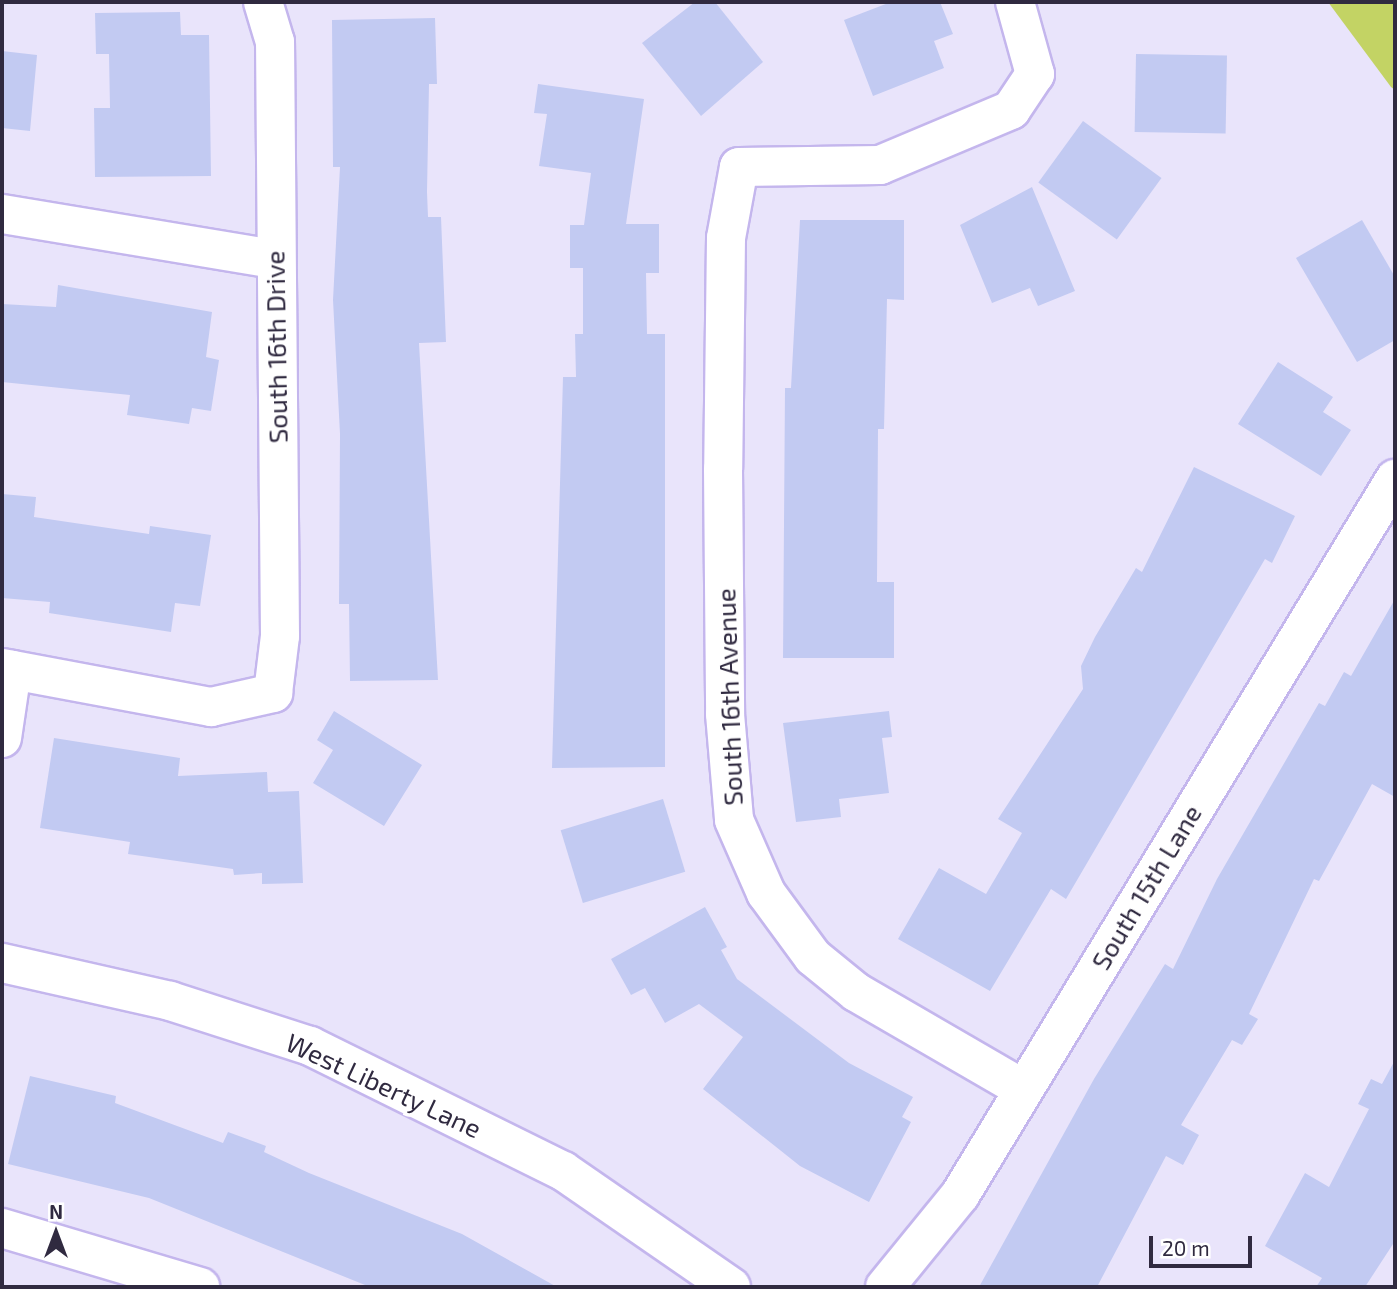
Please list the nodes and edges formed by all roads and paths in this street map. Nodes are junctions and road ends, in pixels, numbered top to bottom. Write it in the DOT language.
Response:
graph roads {
  1 [pos="263,2"];
  2 [pos="1015,2"];
  3 [pos="2,214"];
  4 [pos="274,259"];
  5 [pos="1395,478"];
  6 [pos="7,669"];
  7 [pos="2,738"];
  8 [pos="2,963"];
  9 [pos="1023,1089"];
  10 [pos="2,1228"];
  11 [pos="180,1284"];
  12 [pos="732,1287"];
  13 [pos="885,1287"];
  1 -- 4 [label="street, South 16th Drive"];
  2 -- 9 [label="street, South 16th Avenue"];
  3 -- 4 [label="street"];
  4 -- 6 [label="street, South 16th Drive"];
  5 -- 9 [label="street, South 15th Lane"];
  6 -- 7 [label="street"];
  8 -- 12 [label="street, West Liberty Lane"];
  9 -- 13 [label="street, South 15th Lane"];
  10 -- 11 [label="street"];
}
